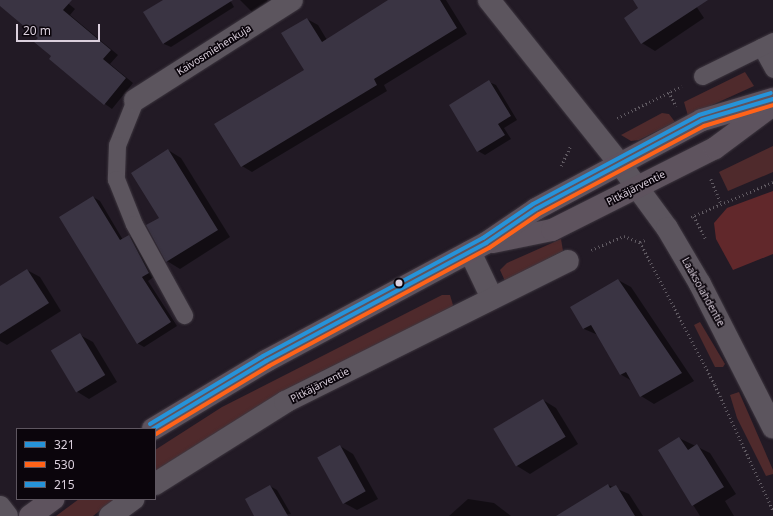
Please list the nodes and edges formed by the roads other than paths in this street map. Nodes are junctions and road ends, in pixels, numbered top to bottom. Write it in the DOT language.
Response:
graph roads {
  1 [pos="292,0"];
  2 [pos="488,0"];
  3 [pos="767,44"];
  4 [pos="773,69"];
  5 [pos="702,76"];
  6 [pos="773,99"];
  7 [pos="136,100"];
  8 [pos="773,105"];
  9 [pos="620,164"];
  10 [pos="638,187"];
  11 [pos="478,247"];
  12 [pos="568,261"];
  13 [pos="492,298"];
  14 [pos="184,315"];
  15 [pos="773,427"];
  16 [pos="155,428"];
  17 [pos="156,483"];
  18 [pos="52,500"];
  19 [pos="132,500"];
  20 [pos="0,507"];
  21 [pos="7,516"];
  22 [pos="30,516"];
  23 [pos="110,516"];
  1 -- 7 [label="street, Kaivosmiehenkuja"];
  2 -- 9 [label="street, Laaksolahdentie"];
  3 -- 4 [label="lane"];
  3 -- 5 [label="lane"];
  6 -- 9 [label="main road, Pitkäjärventie"];
  7 -- 14 [label="lane"];
  8 -- 10 [label="main road, Pitkäjärventie"];
  9 -- 10 [label="street, Laaksolahdentie"];
  9 -- 11 [label="main road, Pitkäjärventie"];
  10 -- 11 [label="main road, Pitkäjärventie"];
  10 -- 15 [label="street, Laaksolahdentie"];
  11 -- 13 [label="street"];
  11 -- 16 [label="main road, Pitkäjärventie"];
  12 -- 13 [label="street, Pitkäjärventie"];
  13 -- 17 [label="street, Pitkäjärventie"];
  18 -- 22 [label="main road"];
  19 -- 23 [label="street"];
  20 -- 21 [label="street"];
}
